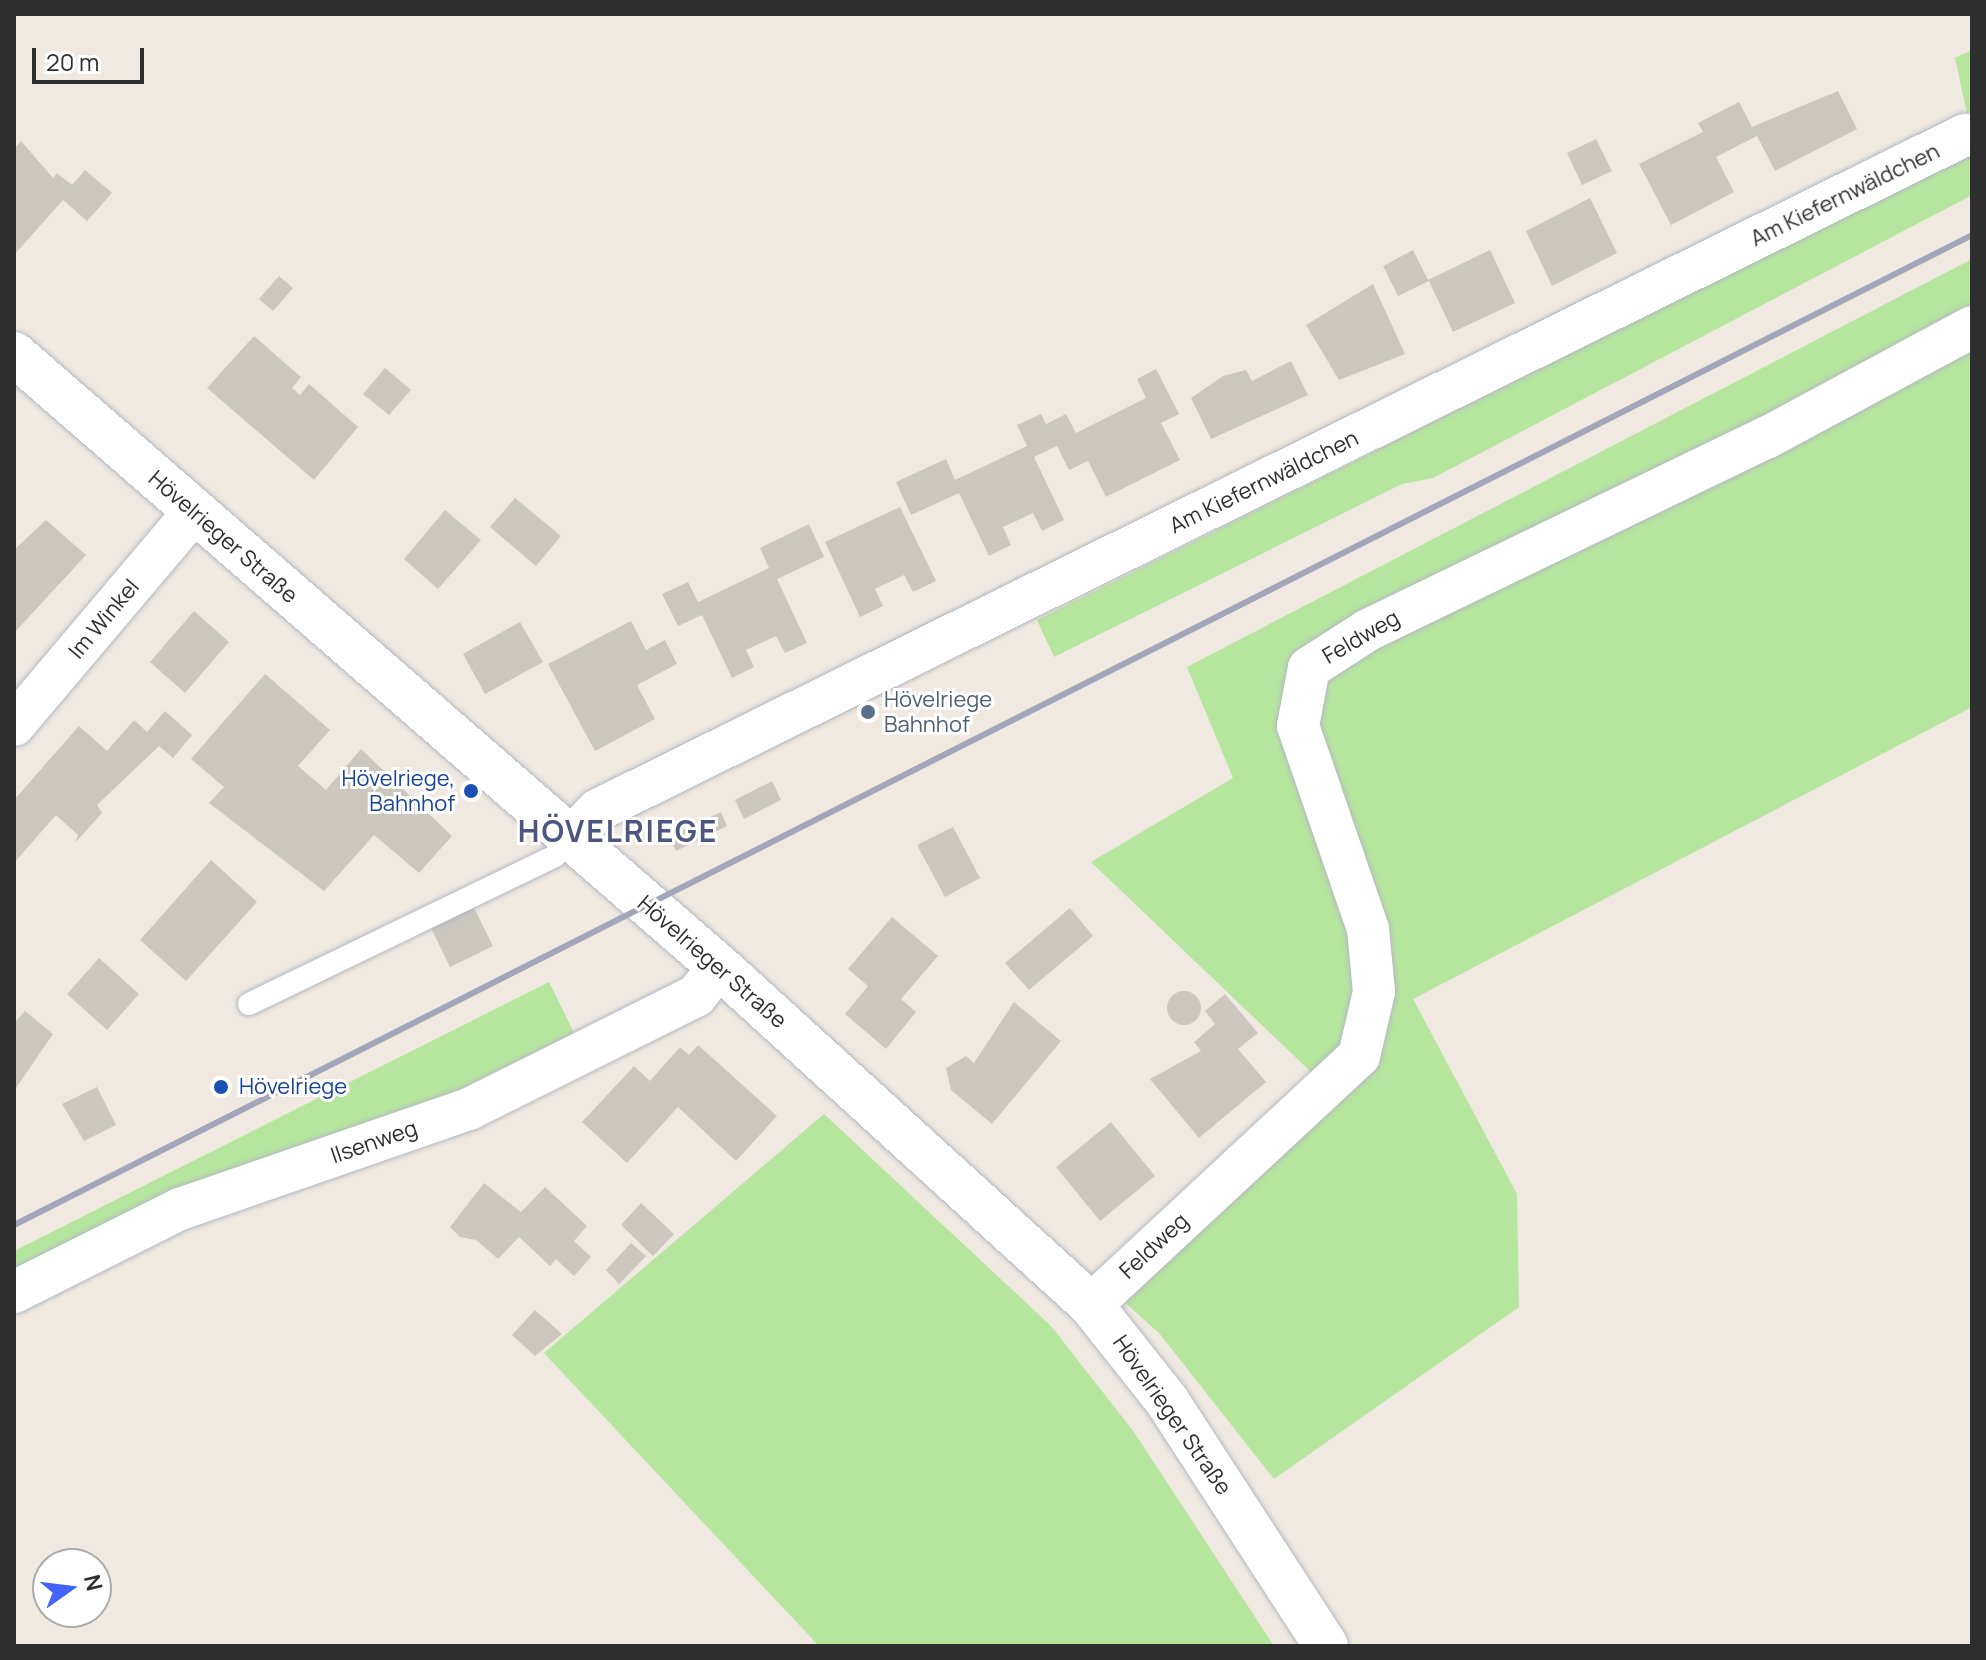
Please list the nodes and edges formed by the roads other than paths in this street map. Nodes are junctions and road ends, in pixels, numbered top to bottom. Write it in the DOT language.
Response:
graph roads {
  1 [pos="1965,135"];
  2 [pos="1972,327"];
  3 [pos="14,354"];
  4 [pos="194,512"];
  5 [pos="14,725"];
  6 [pos="570,838"];
  7 [pos="719,967"];
  8 [pos="249,1004"];
  9 [pos="14,1292"];
  10 [pos="1091,1305"];
  11 [pos="1326,1646"];
  1 -- 6 [label="street, Am Kiefernwäldchen"];
  2 -- 10 [label="street, Feldweg"];
  3 -- 4 [label="main road, Hövelrieger Straße"];
  4 -- 5 [label="street, Im Winkel"];
  4 -- 6 [label="main road, Hövelrieger Straße"];
  6 -- 7 [label="main road, Hövelrieger Straße"];
  6 -- 8 [label="lane"];
  7 -- 9 [label="street, Ilsenweg"];
  7 -- 10 [label="main road, Hövelrieger Straße"];
  10 -- 11 [label="main road, Hövelrieger Straße"];
}
